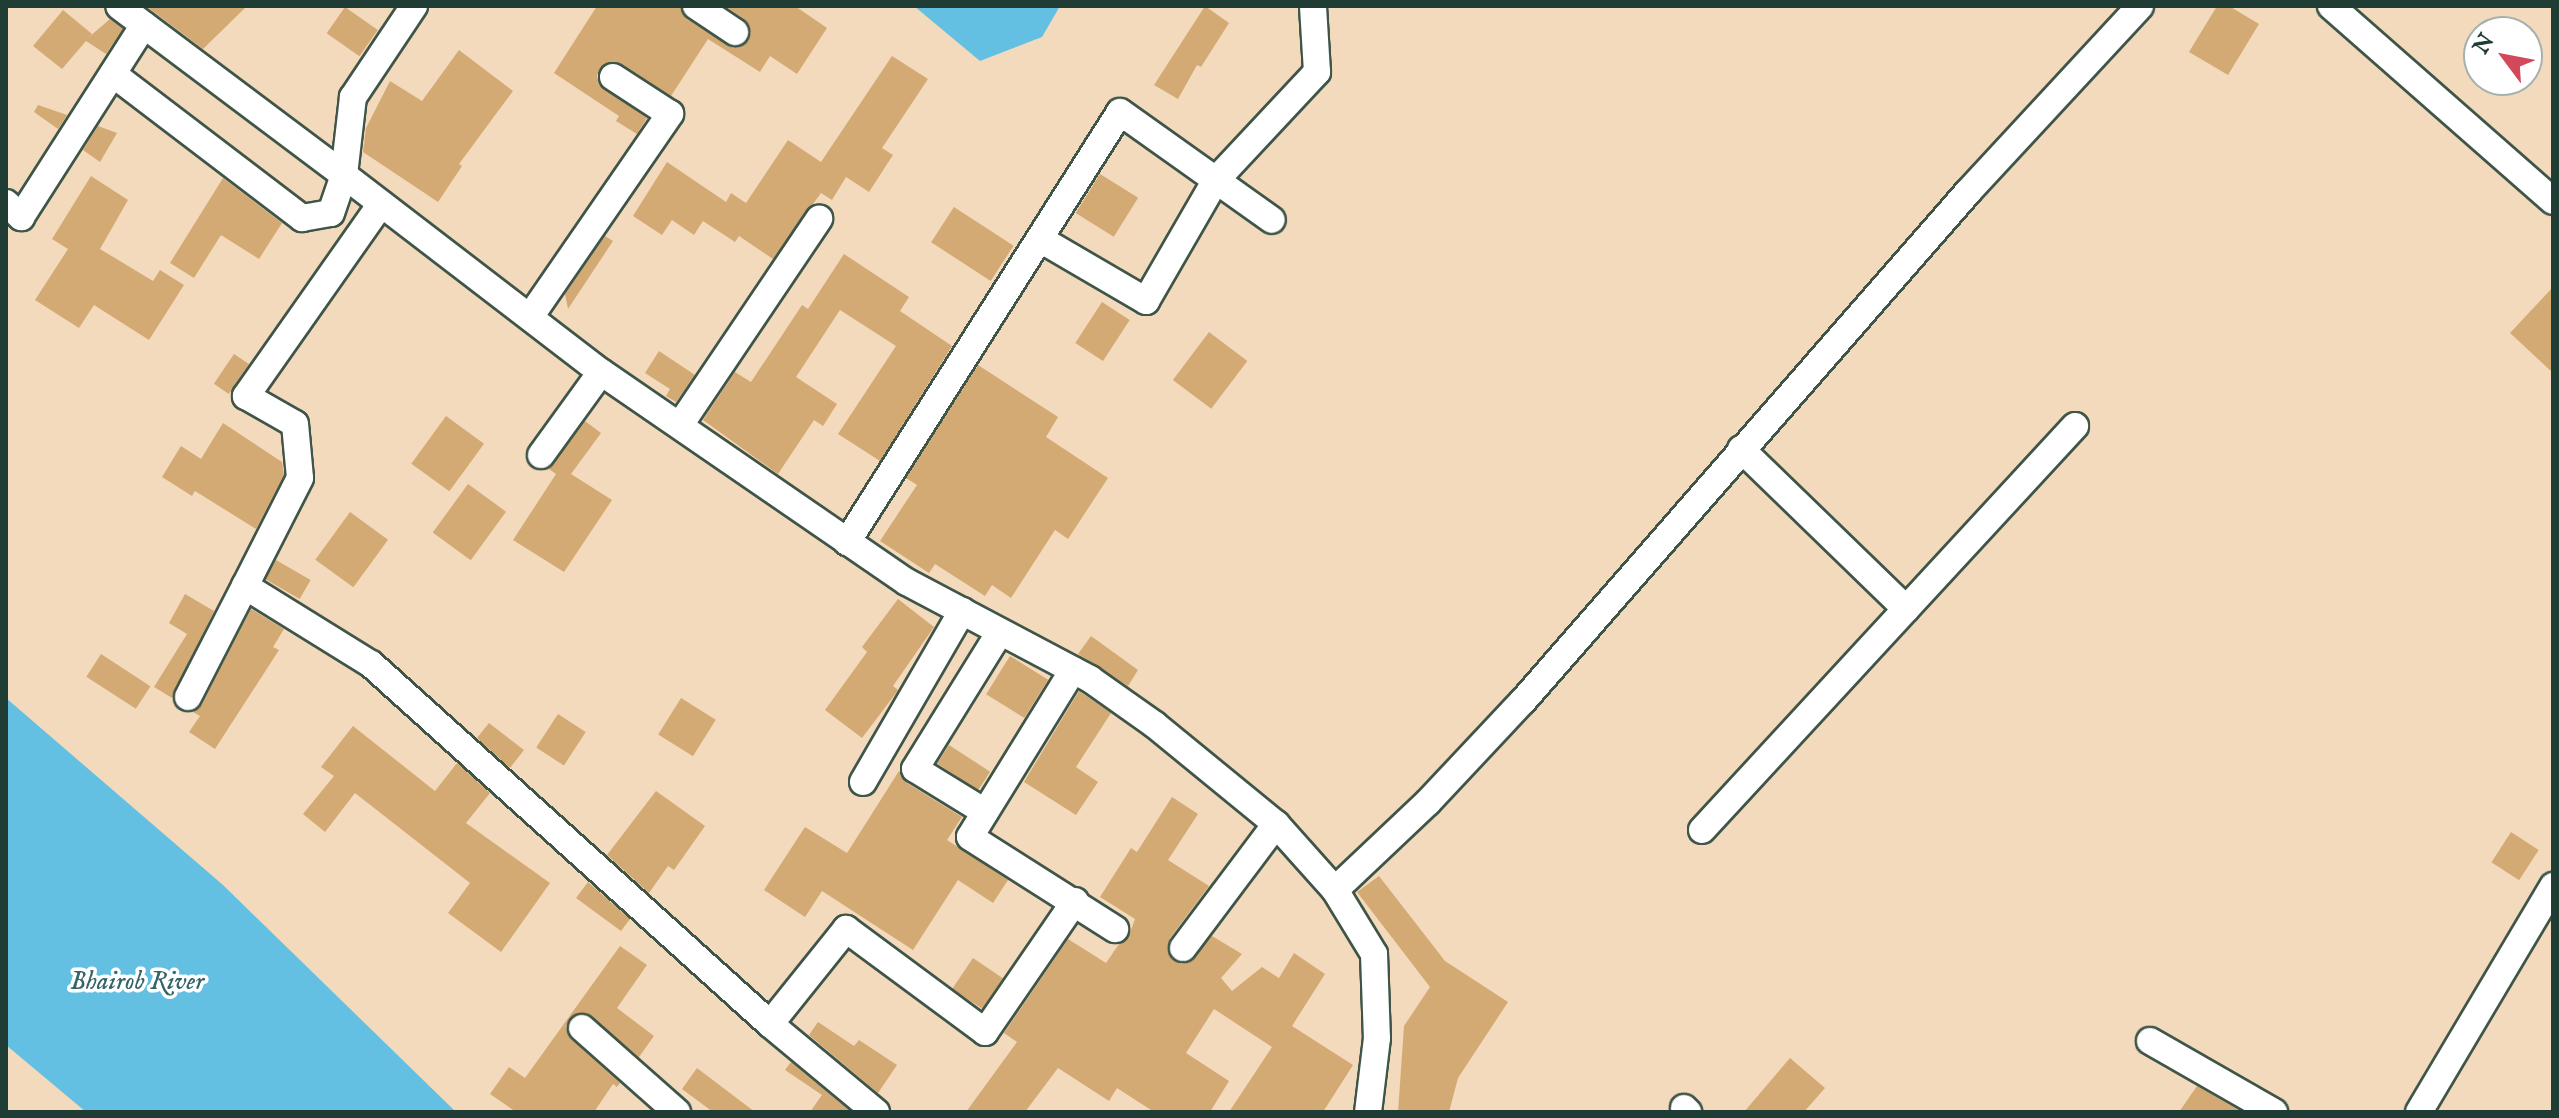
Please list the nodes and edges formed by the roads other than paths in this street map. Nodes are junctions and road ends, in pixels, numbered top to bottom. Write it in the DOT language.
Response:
graph roads {
  1 [pos="119,6"];
  2 [pos="414,6"];
  3 [pos="696,6"];
  4 [pos="1313,6"];
  5 [pos="2140,6"];
  6 [pos="2331,6"];
  7 [pos="144,25"];
  8 [pos="735,32"];
  9 [pos="113,74"];
  10 [pos="613,77"];
  11 [pos="344,175"];
  12 [pos="1216,180"];
  13 [pos="2553,201"];
  14 [pos="6,203"];
  15 [pos="381,204"];
  16 [pos="819,219"];
  17 [pos="1272,220"];
  18 [pos="1040,239"];
  19 [pos="530,317"];
  20 [pos="601,372"];
  21 [pos="680,425"];
  22 [pos="2075,426"];
  23 [pos="1741,449"];
  24 [pos="541,455"];
  25 [pos="847,542"];
  26 [pos="245,586"];
  27 [pos="1906,609"];
  28 [pos="962,611"];
  29 [pos="1000,632"];
  30 [pos="1073,670"];
  31 [pos="188,697"];
  32 [pos="863,782"];
  33 [pos="985,812"];
  34 [pos="1276,824"];
  35 [pos="1702,830"];
  36 [pos="2553,886"];
  37 [pos="1335,890"];
  38 [pos="1075,901"];
  39 [pos="1115,929"];
  40 [pos="1183,948"];
  41 [pos="770,1024"];
  42 [pos="582,1028"];
  43 [pos="2150,1041"];
  44 [pos="677,1112"];
  45 [pos="876,1112"];
  46 [pos="1368,1112"];
  47 [pos="2274,1112"];
  48 [pos="2419,1112"];
  1 -- 7 [label="street"];
  2 -- 11 [label="street"];
  3 -- 8 [label="street"];
  4 -- 12 [label="street"];
  5 -- 23 [label="street"];
  6 -- 13 [label="street"];
  7 -- 9 [label="street"];
  7 -- 11 [label="street"];
  9 -- 11 [label="street"];
  9 -- 14 [label="street"];
  10 -- 19 [label="street"];
  11 -- 15 [label="street"];
  12 -- 17 [label="street"];
  12 -- 18 [label="street"];
  12 -- 18 [label="street"];
  15 -- 19 [label="street"];
  15 -- 26 [label="street"];
  16 -- 21 [label="street"];
  18 -- 25 [label="street"];
  19 -- 20 [label="street"];
  20 -- 21 [label="street"];
  20 -- 24 [label="street"];
  21 -- 25 [label="street"];
  22 -- 27 [label="street"];
  23 -- 27 [label="street"];
  23 -- 37 [label="street"];
  25 -- 28 [label="street"];
  26 -- 31 [label="street"];
  26 -- 41 [label="street"];
  27 -- 35 [label="street"];
  28 -- 29 [label="street"];
  28 -- 32 [label="street"];
  29 -- 30 [label="street"];
  29 -- 33 [label="street"];
  30 -- 33 [label="street"];
  30 -- 34 [label="street"];
  33 -- 38 [label="street"];
  34 -- 37 [label="street"];
  34 -- 40 [label="street"];
  36 -- 48 [label="street"];
  37 -- 46 [label="street"];
  38 -- 39 [label="street"];
  38 -- 41 [label="street"];
  41 -- 45 [label="street"];
  42 -- 44 [label="street"];
  43 -- 47 [label="street"];
}
